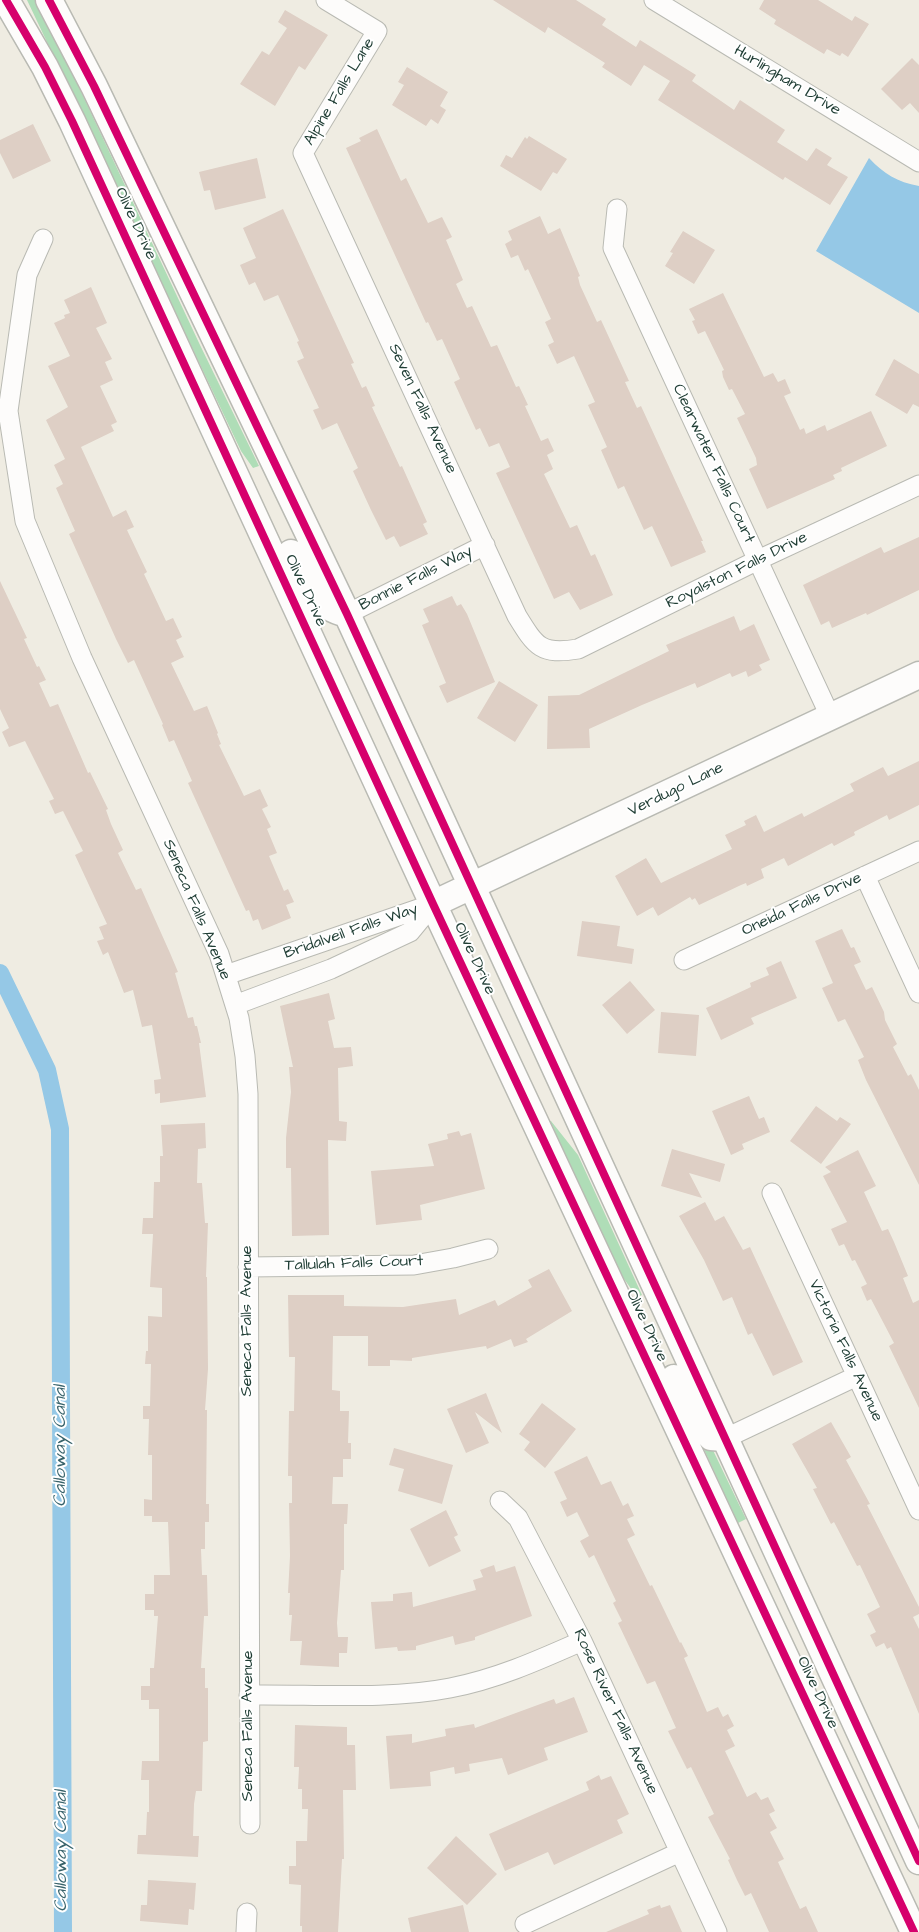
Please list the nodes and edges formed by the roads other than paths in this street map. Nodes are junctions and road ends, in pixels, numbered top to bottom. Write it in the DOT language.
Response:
graph roads {
  1 [pos="6,0"];
  2 [pos="49,0"];
  3 [pos="326,0"];
  4 [pos="654,0"];
  5 [pos="303,153"];
  6 [pos="919,162"];
  7 [pos="617,209"];
  8 [pos="43,239"];
  9 [pos="919,485"];
  10 [pos="242,487"];
  11 [pos="485,545"];
  12 [pos="758,560"];
  13 [pos="347,614"];
  14 [pos="555,653"];
  15 [pos="919,675"];
  16 [pos="830,716"];
  17 [pos="919,851"];
  18 [pos="865,876"];
  19 [pos="472,888"];
  20 [pos="433,904"];
  21 [pos="684,960"];
  22 [pos="226,976"];
  23 [pos="919,993"];
  24 [pos="235,1005"];
  25 [pos="772,1193"];
  26 [pos="488,1249"];
  27 [pos="248,1267"];
  28 [pos="634,1333"];
  29 [pos="857,1376"];
  30 [pos="726,1438"];
  31 [pos="500,1500"];
  32 [pos="919,1510"];
  33 [pos="582,1641"];
  34 [pos="249,1695"];
  35 [pos="250,1824"];
  36 [pos="680,1852"];
  37 [pos="919,1861"];
  38 [pos="525,1924"];
  39 [pos="717,1932"];
  40 [pos="914,1932"];
  1 -- 10 [label="main road, Olive Drive"];
  2 -- 13 [label="main road, Olive Drive"];
  3 -- 5 [label="street, Alpine Falls Lane"];
  4 -- 6 [label="street, Hurlingham Drive"];
  5 -- 11 [label="street, Seven Falls Avenue"];
  7 -- 12 [label="street, Clearwater Falls Court"];
  8 -- 22 [label="street, Seneca Falls Avenue"];
  9 -- 12 [label="street, Royalston Falls Drive"];
  10 -- 13 [label="main road"];
  10 -- 20 [label="main road, Olive Drive"];
  11 -- 13 [label="street, Bonnie Falls Way"];
  11 -- 14 [label="street, Seven Falls Avenue"];
  12 -- 14 [label="street, Royalston Falls Drive"];
  12 -- 16 [label="street, Clearwater Falls Court"];
  13 -- 19 [label="main road, Olive Drive"];
  15 -- 16 [label="main road, Verdugo Lane"];
  16 -- 19 [label="main road, Verdugo Lane"];
  17 -- 18 [label="street, Oneida Falls Drive"];
  18 -- 21 [label="street, Oneida Falls Drive"];
  18 -- 23 [label="street"];
  19 -- 20 [label="main road, Verdugo Lane"];
  19 -- 30 [label="main road, Olive Drive"];
  20 -- 22 [label="street, Bridalveil Falls Way"];
  20 -- 24 [label="street, Bridalveil Falls Way"];
  20 -- 28 [label="main road, Olive Drive"];
  22 -- 24 [label="street, Seneca Falls Avenue"];
  24 -- 27 [label="street, Seneca Falls Avenue"];
  25 -- 29 [label="street, Victoria Falls Avenue"];
  26 -- 27 [label="street, Tallulah Falls Court"];
  27 -- 34 [label="street, Seneca Falls Avenue"];
  28 -- 30 [label="main road"];
  28 -- 40 [label="main road, Olive Drive"];
  29 -- 30 [label="street"];
  29 -- 32 [label="street, Victoria Falls Avenue"];
  30 -- 37 [label="main road, Olive Drive"];
  31 -- 33 [label="street, Rose River Falls Avenue"];
  33 -- 34 [label="street"];
  33 -- 36 [label="street, Rose River Falls Avenue"];
  34 -- 35 [label="street, Seneca Falls Avenue"];
  36 -- 38 [label="street"];
  36 -- 39 [label="street, Rose River Falls Avenue"];
}
